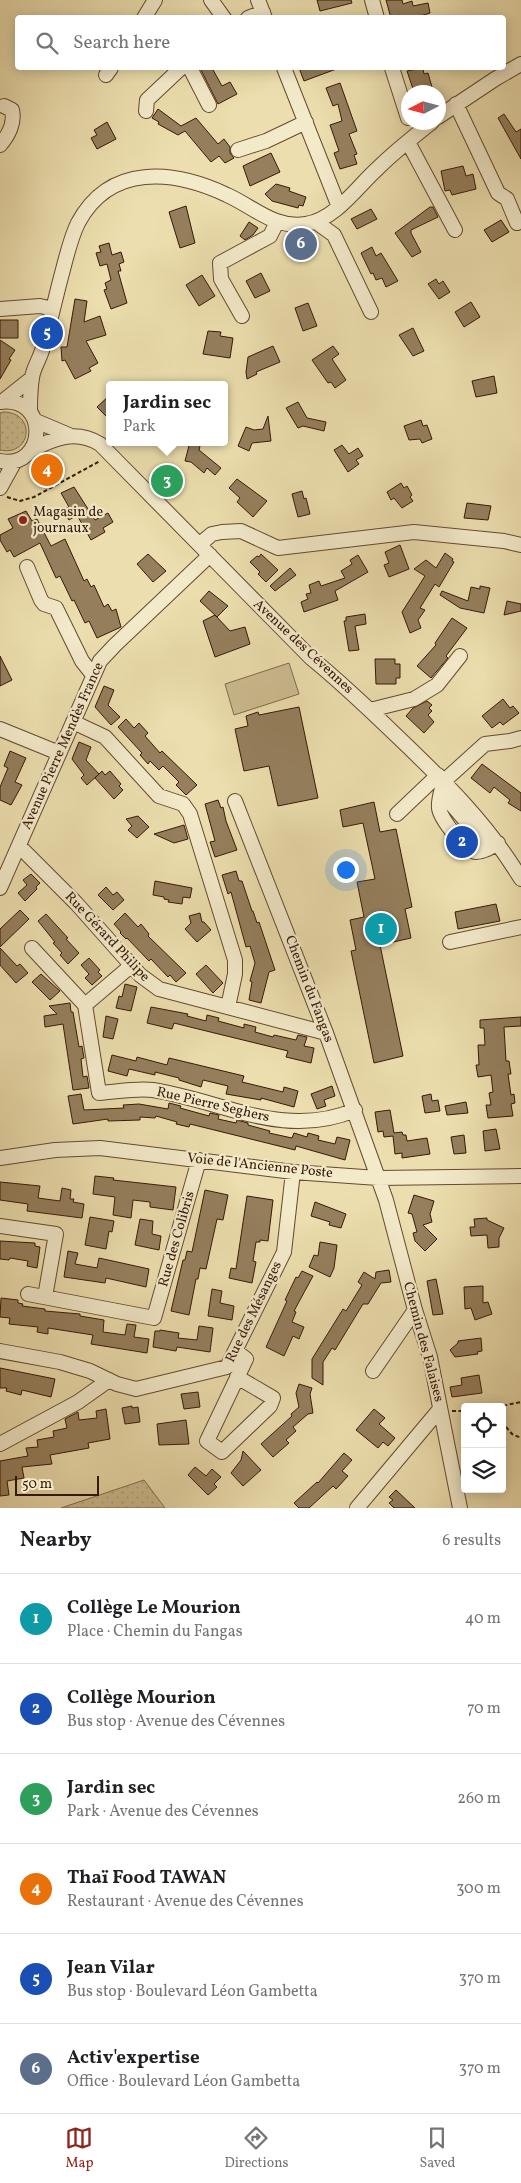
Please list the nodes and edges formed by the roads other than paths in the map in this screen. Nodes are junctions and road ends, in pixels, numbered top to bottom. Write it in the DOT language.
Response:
graph roads {
  1 [pos="155,0"];
  2 [pos="211,0"];
  3 [pos="372,0"];
  4 [pos="146,15"];
  5 [pos="222,15"];
  6 [pos="376,15"];
  7 [pos="521,64"];
  8 [pos="179,70"];
  9 [pos="191,70"];
  10 [pos="285,70"];
  11 [pos="393,70"];
  12 [pos="401,96"];
  13 [pos="456,104"];
  14 [pos="209,105"];
  15 [pos="4,106"];
  16 [pos="146,111"];
  17 [pos="446,111"];
  18 [pos="306,122"];
  19 [pos="412,133"];
  20 [pos="0,145"];
  21 [pos="238,150"];
  22 [pos="339,207"];
  23 [pos="277,222"];
  24 [pos="316,222"];
  25 [pos="517,224"];
  26 [pos="455,230"];
  27 [pos="0,309"];
  28 [pos="53,309"];
  29 [pos="371,312"];
  30 [pos="242,316"];
  31 [pos="32,378"];
  32 [pos="1,402"];
  33 [pos="33,417"];
  34 [pos="69,435"];
  35 [pos="30,451"];
  36 [pos="0,461"];
  37 [pos="15,461"];
  38 [pos="0,488"];
  39 [pos="200,544"];
  40 [pos="521,545"];
  41 [pos="210,555"];
  42 [pos="26,567"];
  43 [pos="460,656"];
  44 [pos="93,675"];
  45 [pos="370,710"];
  46 [pos="73,722"];
  47 [pos="0,729"];
  48 [pos="521,738"];
  49 [pos="59,754"];
  50 [pos="441,783"];
  51 [pos="236,802"];
  52 [pos="397,814"];
  53 [pos="19,846"];
  54 [pos="493,846"];
  55 [pos="516,860"];
  56 [pos="521,879"];
  57 [pos="0,888"];
  58 [pos="521,927"];
  59 [pos="450,942"];
  60 [pos="32,948"];
  61 [pos="132,965"];
  62 [pos="85,1005"];
  63 [pos="228,1007"];
  64 [pos="326,1033"];
  65 [pos="355,1110"];
  66 [pos="0,1158"];
  67 [pos="199,1160"];
  68 [pos="293,1172"];
  69 [pos="521,1176"];
  70 [pos="378,1178"];
  71 [pos="0,1226"];
  72 [pos="28,1294"];
  73 [pos="45,1297"];
  74 [pos="415,1310"];
  75 [pos="0,1351"];
  76 [pos="236,1351"];
  77 [pos="373,1372"];
  78 [pos="237,1377"];
  79 [pos="109,1380"];
  80 [pos="440,1408"];
  81 [pos="0,1444"];
  82 [pos="357,1508"];
  83 [pos="460,1508"];
  1 -- 4 [label="street"];
  2 -- 5 [label="street"];
  3 -- 6 [label="street"];
  7 -- 13 [label="street"];
  8 -- 16 [label="street"];
  9 -- 14 [label="street"];
  10 -- 18 [label="street"];
  11 -- 12 [label="street"];
  13 -- 17 [label="street"];
  13 -- 25 [label="street"];
  15 -- 20 [label="street"];
  18 -- 21 [label="street"];
  18 -- 22 [label="street"];
  19 -- 22 [label="street"];
  19 -- 26 [label="street"];
  22 -- 24 [label="street"];
  23 -- 24 [label="street"];
  23 -- 28 [label="street"];
  23 -- 30 [label="street"];
  24 -- 29 [label="street"];
  27 -- 28 [label="street"];
  28 -- 31 [label="street"];
  31 -- 32 [label="street"];
  31 -- 33 [label="street"];
  32 -- 33 [label="street, Avenue des Cévennes"];
  33 -- 34 [label="street, Avenue des Cévennes"];
  33 -- 35 [label="street"];
  34 -- 35 [label="street, Avenue des Cévennes"];
  34 -- 39 [label="street, Avenue des Cévennes"];
  35 -- 37 [label="street, Avenue des Cévennes"];
  36 -- 37 [label="street"];
  37 -- 38 [label="street"];
  39 -- 40 [label="street"];
  39 -- 41 [label="street, Avenue des Cévennes"];
  41 -- 44 [label="street, Avenue Pierre Mendès France"];
  41 -- 45 [label="street, Avenue des Cévennes"];
  42 -- 44 [label="street"];
  43 -- 45 [label="street"];
  44 -- 46 [label="street, Avenue Pierre Mendès France"];
  45 -- 50 [label="street, Avenue des Cévennes"];
  46 -- 49 [label="street, Avenue Pierre Mendès France"];
  46 -- 63 [label="street"];
  47 -- 49 [label="street"];
  48 -- 50 [label="street"];
  49 -- 53 [label="street, Avenue Pierre Mendès France"];
  50 -- 52 [label="street"];
  50 -- 54 [label="street, Avenue des Cévennes"];
  50 -- 54 [label="street"];
  51 -- 64 [label="street, Chemin du Fangas"];
  53 -- 57 [label="street, Avenue Pierre Mendès France"];
  53 -- 61 [label="street, Rue Gérard Philipe"];
  54 -- 55 [label="street, Avenue des Cévennes"];
  55 -- 56 [label="street, Avenue des Cévennes"];
  58 -- 59 [label="street"];
  60 -- 62 [label="street"];
  61 -- 62 [label="street"];
  61 -- 63 [label="street, Rue Gérard Philipe"];
  62 -- 65 [label="street, Rue Pierre Seghers"];
  63 -- 64 [label="street, Rue Gérard Philipe"];
  64 -- 65 [label="street, Chemin du Fangas"];
  65 -- 70 [label="street, Chemin du Fangas"];
  66 -- 67 [label="street, Voie de l'Ancienne Poste"];
  67 -- 68 [label="street, Voie de l'Ancienne Poste"];
  67 -- 73 [label="street, Rue des Colibris"];
  68 -- 70 [label="street, Voie de l'Ancienne Poste"];
  68 -- 76 [label="street, Rue des Mésanges"];
  69 -- 70 [label="street, Voie de l'Ancienne Poste"];
  70 -- 74 [label="street, Chemin des Falaises"];
  71 -- 73 [label="street"];
  72 -- 73 [label="street"];
  74 -- 77 [label="street"];
  74 -- 80 [label="street, Chemin des Falaises"];
  75 -- 79 [label="street, Rue des Mésanges"];
  76 -- 78 [label="street"];
  76 -- 79 [label="street, Rue des Mésanges"];
  78 -- 78 [label="street"];
  79 -- 81 [label="street"];
  80 -- 82 [label="street"];
  80 -- 83 [label="street, Chemin des Falaises"];
}
